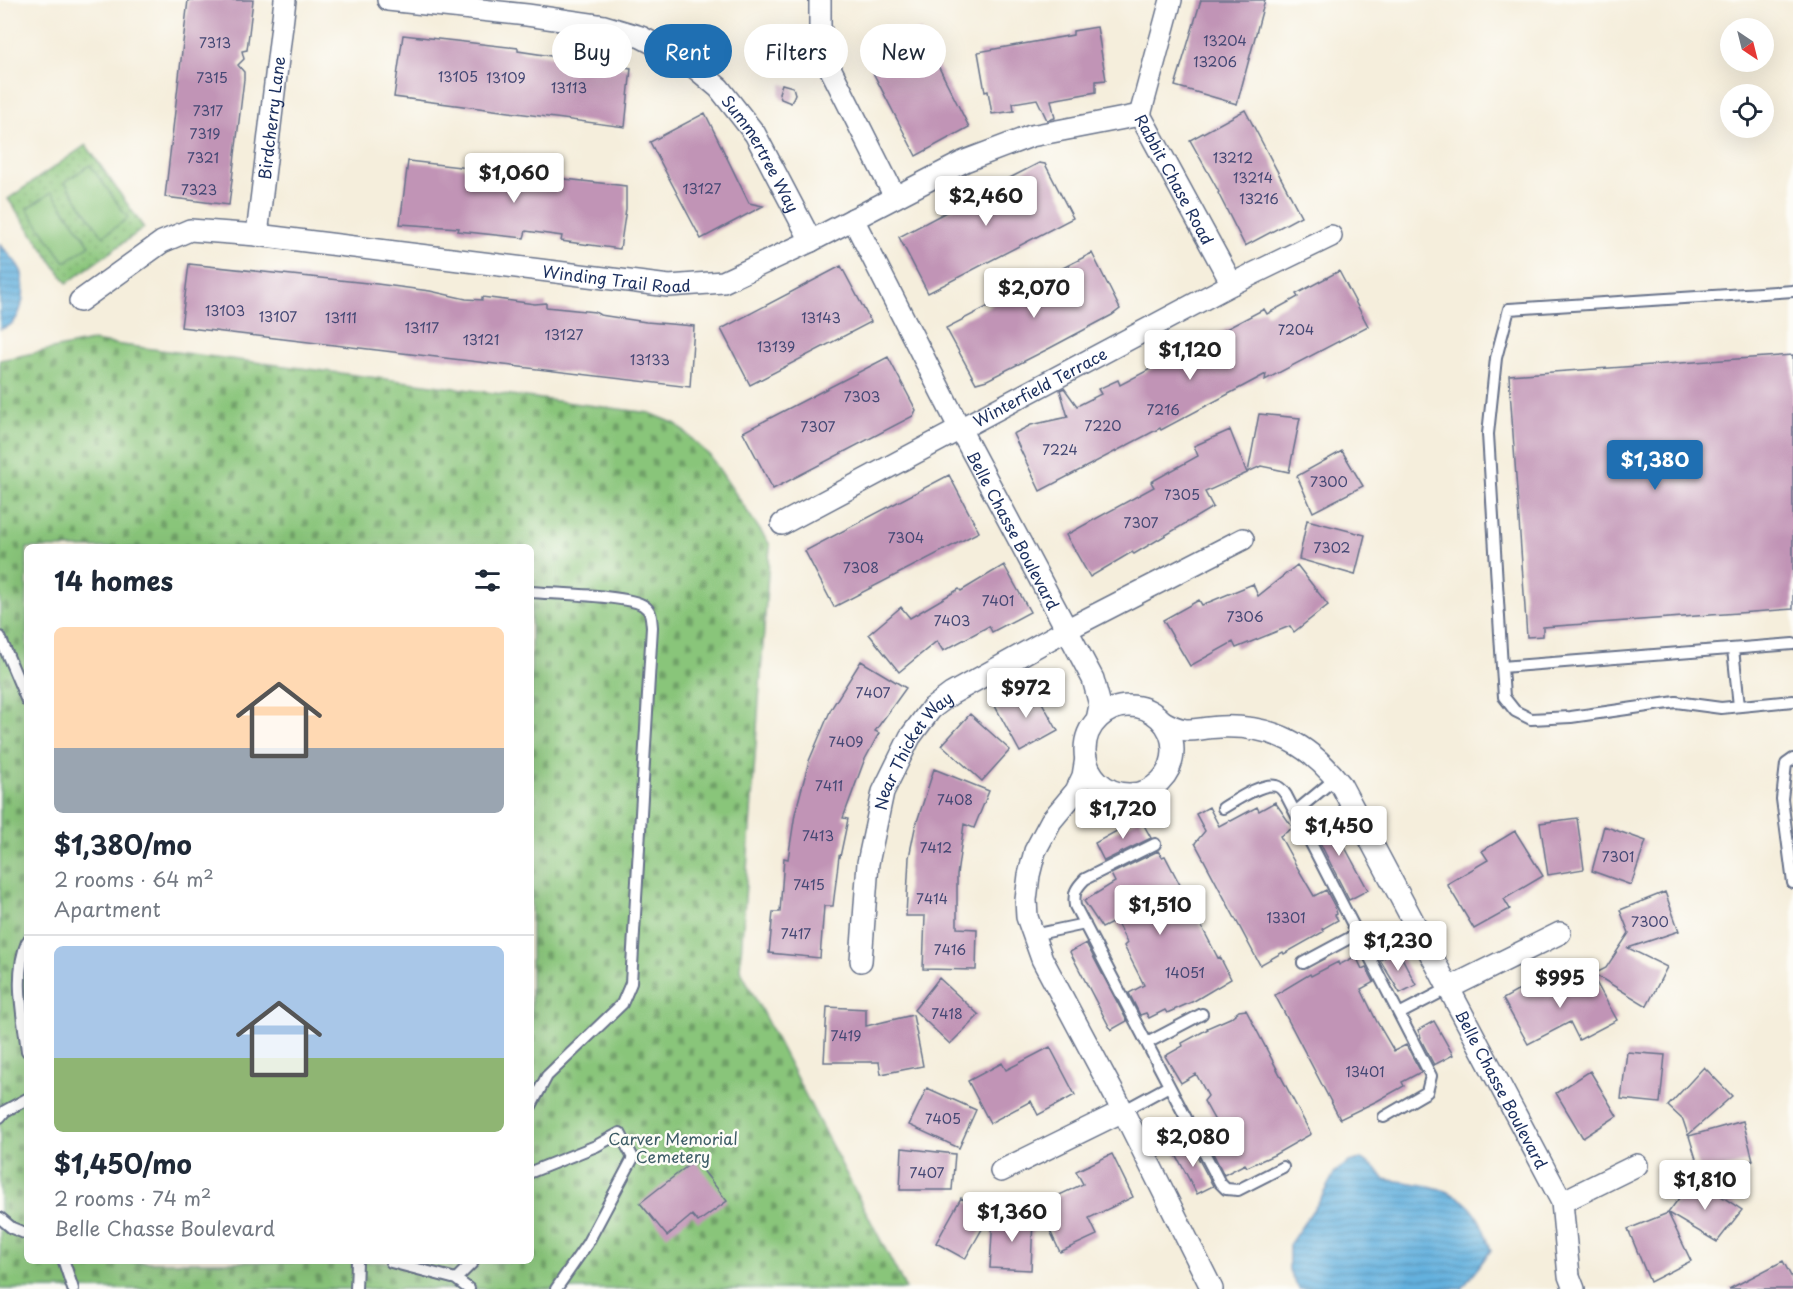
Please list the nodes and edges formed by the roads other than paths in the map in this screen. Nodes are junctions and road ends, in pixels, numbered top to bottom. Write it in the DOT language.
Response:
graph roads {
  1 [pos="285,0"];
  2 [pos="388,0"];
  3 [pos="820,0"];
  4 [pos="1171,0"];
  5 [pos="528,7"];
  6 [pos="1140,115"];
  7 [pos="895,197"];
  8 [pos="853,219"];
  9 [pos="257,235"];
  10 [pos="1331,236"];
  11 [pos="811,241"];
  12 [pos="1232,285"];
  13 [pos="1793,291"];
  14 [pos="80,301"];
  15 [pos="960,429"];
  16 [pos="782,524"];
  17 [pos="1243,539"];
  18 [pos="534,592"];
  19 [pos="1066,630"];
  20 [pos="0,637"];
  21 [pos="1793,644"];
  22 [pos="1733,649"];
  23 [pos="1502,667"];
  24 [pos="1093,679"];
  25 [pos="24,694"];
  26 [pos="1793,701"];
  27 [pos="1739,706"];
  28 [pos="1126,707"];
  29 [pos="1097,720"];
  30 [pos="1162,721"];
  31 [pos="1194,730"];
  32 [pos="1172,754"];
  33 [pos="1086,758"];
  34 [pos="1793,759"];
  35 [pos="1336,778"];
  36 [pos="1106,788"];
  37 [pos="1076,791"];
  38 [pos="1223,808"];
  39 [pos="1295,812"];
  40 [pos="1155,844"];
  41 [pos="1793,883"];
  42 [pos="1085,924"];
  43 [pos="1560,933"];
  44 [pos="1357,934"];
  45 [pos="1033,935"];
  46 [pos="24,949"];
  47 [pos="861,961"];
  48 [pos="1303,963"];
  49 [pos="1449,988"];
  50 [pos="1202,1014"];
  51 [pos="1399,1014"];
  52 [pos="24,1027"];
  53 [pos="1147,1043"];
  54 [pos="1169,1086"];
  55 [pos="24,1100"];
  56 [pos="534,1100"];
  57 [pos="1123,1111"];
  58 [pos="0,1117"];
  59 [pos="1384,1117"];
  60 [pos="1637,1165"];
  61 [pos="1283,1167"];
  62 [pos="534,1171"];
  63 [pos="1001,1171"];
  64 [pos="1562,1202"];
  65 [pos="0,1218"];
  66 [pos="24,1233"];
  67 [pos="1568,1261"];
  68 [pos="65,1264"];
  69 [pos="357,1264"];
  70 [pos="399,1264"];
  71 [pos="471,1264"];
  72 [pos="456,1279"];
  73 [pos="73,1289"];
  74 [pos="356,1289"];
  75 [pos="469,1289"];
  76 [pos="556,1289"];
  77 [pos="1212,1289"];
  78 [pos="1555,1289"];
  79 [pos="1574,1289"];
  1 -- 9 [label="street, Birdcherry Lane"];
  2 -- 5 [label="street, Summertree Way"];
  3 -- 7 [label="street"];
  4 -- 6 [label="street, Rabbit Chase Road"];
  5 -- 11 [label="street, Summertree Way"];
  6 -- 7 [label="street, Winding Trail Road"];
  6 -- 12 [label="street, Rabbit Chase Road"];
  7 -- 8 [label="street, Winding Trail Road"];
  8 -- 11 [label="street, Winding Trail Road"];
  8 -- 15 [label="street, Belle Chasse Boulevard"];
  9 -- 11 [label="street, Winding Trail Road"];
  9 -- 14 [label="street, Winding Trail Road"];
  10 -- 12 [label="street, Winterfield Terrace"];
  12 -- 15 [label="street, Winterfield Terrace"];
  13 -- 23 [label="lane"];
  15 -- 16 [label="street, Winterfield Terrace"];
  15 -- 19 [label="street, Belle Chasse Boulevard"];
  17 -- 19 [label="street, Near Thicket Way"];
  18 -- 56 [label="lane"];
  19 -- 24 [label="street, Belle Chasse Boulevard"];
  19 -- 47 [label="street, Near Thicket Way"];
  20 -- 25 [label="lane"];
  21 -- 22 [label="lane"];
  22 -- 23 [label="lane"];
  22 -- 27 [label="lane"];
  23 -- 27 [label="lane"];
  24 -- 28 [label="street, Belle Chasse Boulevard"];
  24 -- 29 [label="street, Belle Chasse Boulevard"];
  26 -- 27 [label="lane"];
  28 -- 29 [label="street"];
  28 -- 30 [label="street, Belle Chasse Boulevard"];
  29 -- 33 [label="street, Belle Chasse Boulevard"];
  30 -- 31 [label="street, Belle Chasse Boulevard"];
  30 -- 32 [label="street"];
  31 -- 32 [label="street"];
  31 -- 35 [label="street, Belle Chasse Boulevard"];
  32 -- 36 [label="street"];
  33 -- 36 [label="street"];
  33 -- 37 [label="street, Belle Chasse Boulevard"];
  34 -- 41 [label="lane"];
  35 -- 39 [label="lane"];
  35 -- 49 [label="street, Belle Chasse Boulevard"];
  36 -- 37 [label="street"];
  37 -- 45 [label="street, Belle Chasse Boulevard"];
  38 -- 39 [label="lane"];
  39 -- 44 [label="lane"];
  40 -- 42 [label="lane"];
  42 -- 45 [label="lane"];
  42 -- 53 [label="lane"];
  43 -- 49 [label="street"];
  44 -- 48 [label="lane"];
  44 -- 51 [label="lane"];
  45 -- 57 [label="street, Belle Chasse Boulevard"];
  46 -- 52 [label="lane"];
  49 -- 51 [label="lane"];
  49 -- 64 [label="street, Belle Chasse Boulevard"];
  50 -- 53 [label="lane"];
  51 -- 59 [label="lane"];
  53 -- 54 [label="lane"];
  54 -- 57 [label="lane"];
  54 -- 61 [label="lane"];
  55 -- 58 [label="lane"];
  57 -- 63 [label="street"];
  57 -- 77 [label="street, Belle Chasse Boulevard"];
  60 -- 64 [label="street"];
  62 -- 76 [label="lane"];
  64 -- 67 [label="street, Belle Chasse Boulevard"];
  65 -- 66 [label="lane"];
  67 -- 78 [label="street"];
  67 -- 79 [label="street, Belle Chasse Boulevard"];
  68 -- 73 [label="lane"];
  69 -- 74 [label="lane"];
  70 -- 72 [label="lane"];
  71 -- 72 [label="lane"];
  72 -- 75 [label="lane"];
}
